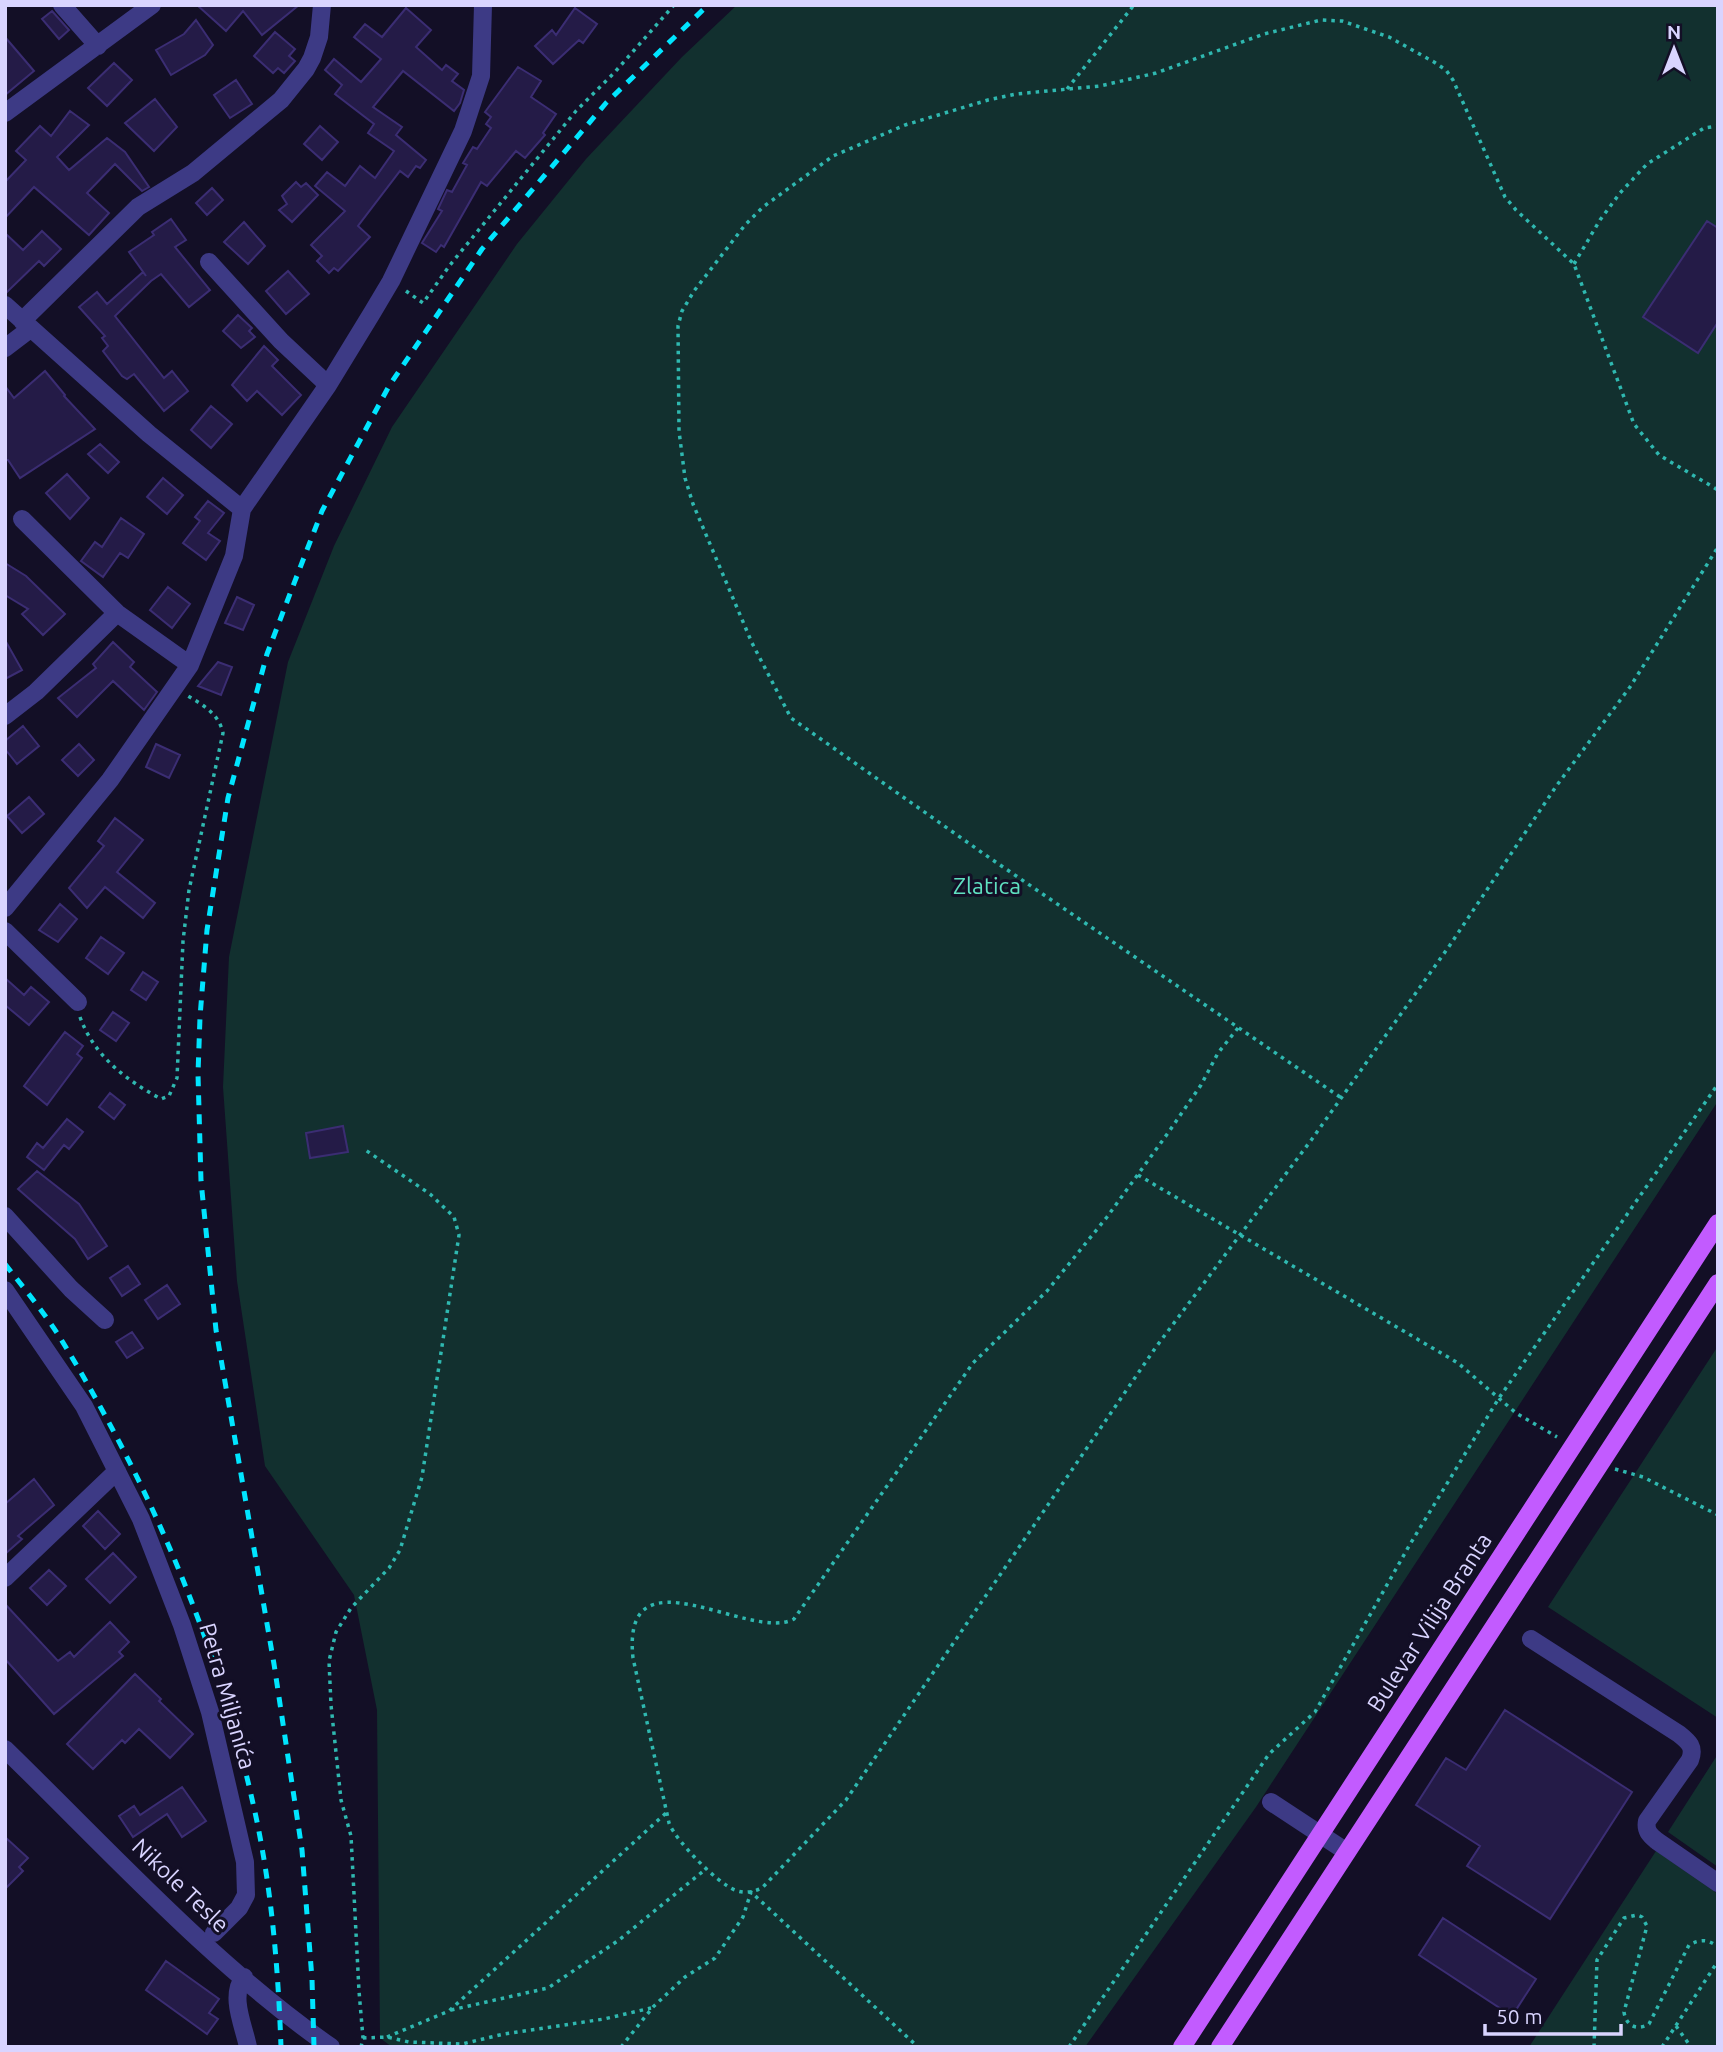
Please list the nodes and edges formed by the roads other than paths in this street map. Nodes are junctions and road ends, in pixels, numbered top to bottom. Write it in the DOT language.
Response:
graph roads {
  1 [pos="62,5"];
  2 [pos="152,5"];
  3 [pos="322,5"];
  4 [pos="483,5"];
  5 [pos="98,46"];
  6 [pos="5,113"];
  7 [pos="209,262"];
  8 [pos="5,304"];
  9 [pos="26,325"];
  10 [pos="5,348"];
  11 [pos="328,385"];
  12 [pos="242,509"];
  13 [pos="22,519"];
  14 [pos="117,612"];
  15 [pos="190,665"];
  16 [pos="5,716"];
  17 [pos="5,908"];
  18 [pos="5,932"];
  19 [pos="78,1002"];
  20 [pos="5,1216"];
  21 [pos="1718,1223"];
  22 [pos="1718,1283"];
  23 [pos="5,1290"];
  24 [pos="105,1320"];
  25 [pos="117,1471"];
  26 [pos="5,1578"];
  27 [pos="1531,1639"];
  28 [pos="5,1749"];
  29 [pos="1271,1802"];
  30 [pos="1320,1834"];
  31 [pos="1347,1852"];
  32 [pos="1718,1883"];
  33 [pos="214,1933"];
  34 [pos="244,1977"];
  35 [pos="243,2044"];
  36 [pos="331,2047"];
  37 [pos="1181,2047"];
  38 [pos="1220,2047"];
  1 -- 5 [label="street"];
  2 -- 5 [label="street"];
  3 -- 9 [label="street"];
  4 -- 11 [label="street"];
  5 -- 6 [label="street"];
  7 -- 11 [label="street"];
  8 -- 9 [label="street"];
  9 -- 10 [label="street"];
  9 -- 12 [label="street"];
  11 -- 12 [label="street"];
  12 -- 15 [label="street"];
  13 -- 14 [label="street"];
  14 -- 15 [label="street"];
  14 -- 16 [label="street"];
  15 -- 17 [label="street"];
  18 -- 19 [label="street"];
  20 -- 24 [label="street"];
  21 -- 30 [label="main road, Bulevar Vilija Branta"];
  22 -- 31 [label="main road"];
  23 -- 25 [label="street, Petra Miljanića"];
  25 -- 26 [label="street"];
  25 -- 33 [label="street, Petra Miljanića"];
  27 -- 32 [label="street"];
  28 -- 34 [label="street, Nikole Tesle"];
  29 -- 30 [label="street"];
  30 -- 31 [label="street"];
  30 -- 37 [label="main road, Bulevar Vilija Branta"];
  31 -- 38 [label="main road"];
  34 -- 35 [label="street"];
  34 -- 36 [label="street, Nikole Tesle"];
}
